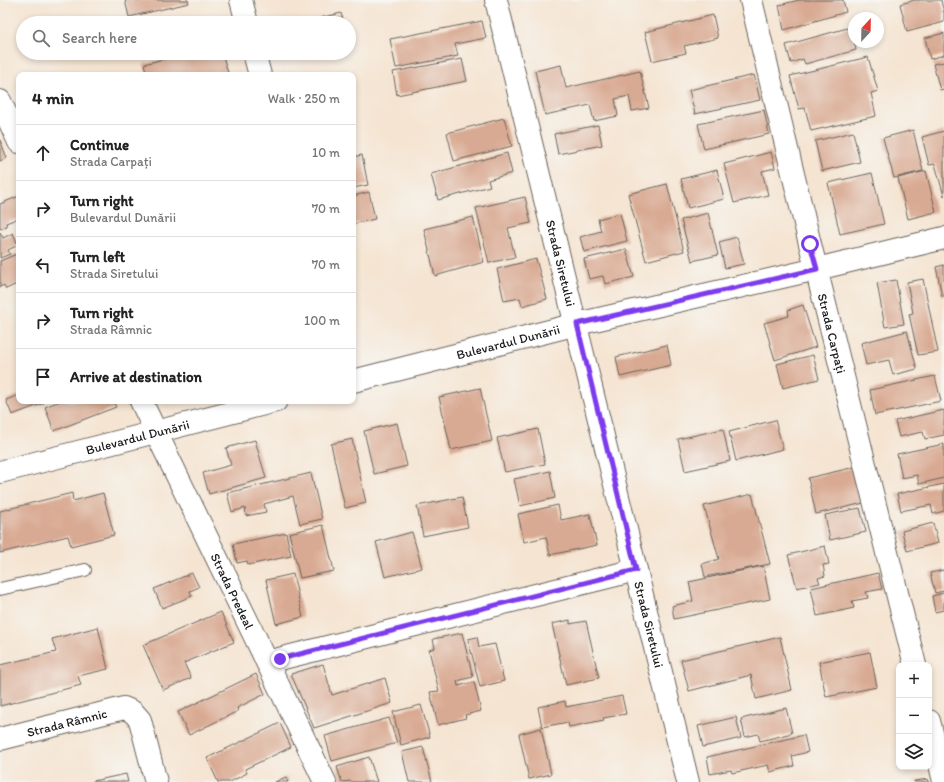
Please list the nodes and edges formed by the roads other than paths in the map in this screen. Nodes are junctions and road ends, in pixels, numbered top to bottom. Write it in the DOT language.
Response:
graph roads {
  1 [pos="241,0"];
  2 [pos="496,0"];
  3 [pos="751,0"];
  4 [pos="245,16"];
  5 [pos="256,60"];
  6 [pos="259,72"];
  7 [pos="0,101"];
  8 [pos="16,136"];
  9 [pos="944,238"];
  10 [pos="817,269"];
  11 [pos="577,324"];
  12 [pos="356,380"];
  13 [pos="142,404"];
  14 [pos="265,404"];
  15 [pos="156,433"];
  16 [pos="0,472"];
  17 [pos="85,570"];
  18 [pos="636,570"];
  19 [pos="0,589"];
  20 [pos="267,662"];
  21 [pos="914,662"];
  22 [pos="932,733"];
  23 [pos="0,739"];
  24 [pos="944,781"];
  25 [pos="156,782"];
  26 [pos="325,782"];
  27 [pos="688,782"];
  1 -- 4 [label="street"];
  2 -- 11 [label="street, Strada Siretului"];
  3 -- 10 [label="street, Strada Carpați"];
  5 -- 6 [label="street"];
  7 -- 8 [label="street"];
  9 -- 10 [label="street, Bulevardul Dunării"];
  10 -- 11 [label="street, Bulevardul Dunării"];
  10 -- 21 [label="street, Strada Carpați"];
  11 -- 12 [label="street, Bulevardul Dunării"];
  11 -- 18 [label="street, Strada Siretului"];
  13 -- 15 [label="street, Strada Predeal"];
  14 -- 15 [label="street, Bulevardul Dunării"];
  15 -- 16 [label="street, Bulevardul Dunării"];
  15 -- 20 [label="street, Strada Predeal"];
  17 -- 19 [label="lane"];
  18 -- 20 [label="street"];
  18 -- 27 [label="street, Strada Siretului"];
  20 -- 26 [label="street, Strada Predeal"];
  22 -- 24 [label="street"];
  23 -- 25 [label="street, Strada Râmnic"];
}
